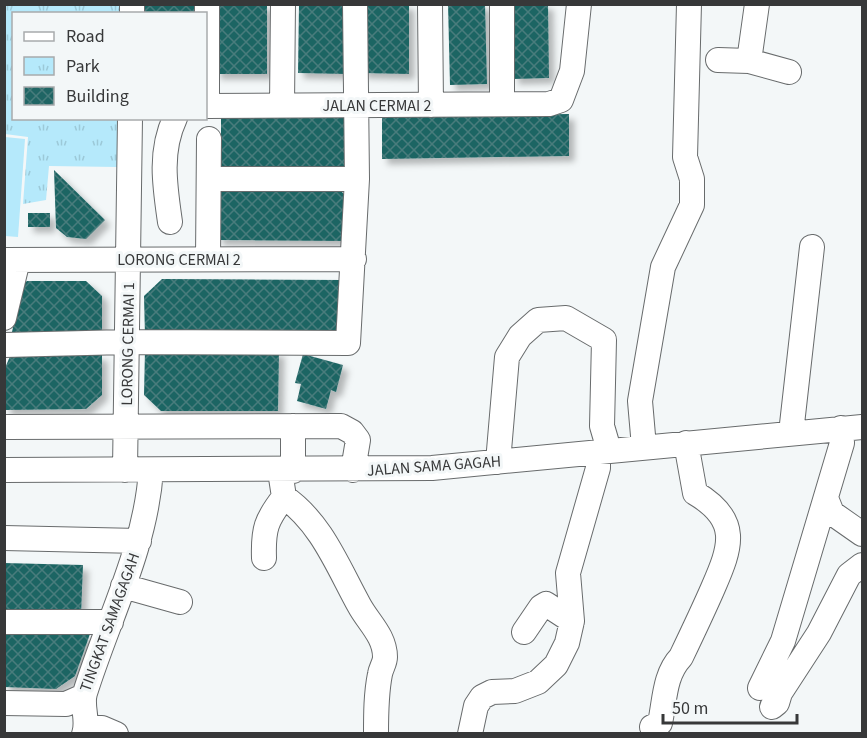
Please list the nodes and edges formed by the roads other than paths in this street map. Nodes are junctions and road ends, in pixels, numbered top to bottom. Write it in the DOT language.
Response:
graph roads {
  1 [pos="283,4"];
  2 [pos="355,4"];
  3 [pos="430,4"];
  4 [pos="502,4"];
  5 [pos="579,4"];
  6 [pos="689,4"];
  7 [pos="757,4"];
  8 [pos="718,60"];
  9 [pos="749,61"];
  10 [pos="789,72"];
  11 [pos="502,104"];
  12 [pos="282,105"];
  13 [pos="356,105"];
  14 [pos="431,105"];
  15 [pos="207,106"];
  16 [pos="130,120"];
  17 [pos="174,120"];
  18 [pos="209,139"];
  19 [pos="209,179"];
  20 [pos="357,179"];
  21 [pos="170,222"];
  22 [pos="812,247"];
  23 [pos="208,258"];
  24 [pos="128,259"];
  25 [pos="354,259"];
  26 [pos="11,260"];
  27 [pos="4,318"];
  28 [pos="127,342"];
  29 [pos="4,345"];
  30 [pos="126,426"];
  31 [pos="293,426"];
  32 [pos="4,427"];
  33 [pos="852,428"];
  34 [pos="791,433"];
  35 [pos="686,443"];
  36 [pos="644,447"];
  37 [pos="604,451"];
  38 [pos="498,462"];
  39 [pos="4,470"];
  40 [pos="125,470"];
  41 [pos="151,470"];
  42 [pos="353,470"];
  43 [pos="286,471"];
  44 [pos="284,497"];
  45 [pos="826,498"];
  46 [pos="862,534"];
  47 [pos="4,538"];
  48 [pos="139,541"];
  49 [pos="264,558"];
  50 [pos="862,565"];
  51 [pos="123,586"];
  52 [pos="180,602"];
  53 [pos="572,621"];
  54 [pos="4,622"];
  55 [pos="111,622"];
  56 [pos="524,632"];
  57 [pos="84,696"];
  58 [pos="4,703"];
  59 [pos="652,728"];
  60 [pos="85,731"];
  61 [pos="119,731"];
  62 [pos="376,734"];
  63 [pos="470,734"];
  1 -- 12 [label="street"];
  2 -- 13 [label="street"];
  3 -- 14 [label="street"];
  4 -- 11 [label="street"];
  5 -- 11 [label="street, JALAN CERMAI 2"];
  6 -- 36 [label="street"];
  7 -- 9 [label="street"];
  8 -- 9 [label="street"];
  9 -- 10 [label="street"];
  11 -- 14 [label="street, JALAN CERMAI 2"];
  12 -- 13 [label="street, JALAN CERMAI 2"];
  12 -- 15 [label="street, JALAN CERMAI 2"];
  13 -- 14 [label="street, JALAN CERMAI 2"];
  13 -- 20 [label="street"];
  16 -- 24 [label="street, LORONG CERMAI 1"];
  17 -- 21 [label="street"];
  18 -- 19 [label="street"];
  19 -- 20 [label="street"];
  19 -- 23 [label="street"];
  20 -- 25 [label="street"];
  22 -- 34 [label="street"];
  23 -- 24 [label="street, LORONG CERMAI 2"];
  23 -- 25 [label="street, LORONG CERMAI 2"];
  24 -- 26 [label="street, LORONG CERMAI 2"];
  24 -- 28 [label="street, LORONG CERMAI 1"];
  25 -- 28 [label="street"];
  26 -- 27 [label="street"];
  28 -- 29 [label="street"];
  28 -- 30 [label="street, LORONG CERMAI 1"];
  30 -- 31 [label="street, LORONG CERMAI 1"];
  30 -- 32 [label="street, LORONG CERMAI 1"];
  30 -- 40 [label="street, LORONG CERMAI 1"];
  31 -- 42 [label="street, LORONG CERMAI 1"];
  31 -- 43 [label="street"];
  33 -- 34 [label="street, JALAN SAMA GAGAH"];
  33 -- 45 [label="street"];
  34 -- 35 [label="street, JALAN SAMA GAGAH"];
  35 -- 36 [label="street, JALAN SAMA GAGAH"];
  35 -- 59 [label="street"];
  36 -- 37 [label="street, JALAN SAMA GAGAH"];
  37 -- 38 [label="street, JALAN SAMA GAGAH"];
  37 -- 38 [label="street"];
  37 -- 53 [label="street"];
  38 -- 42 [label="street, JALAN SAMA GAGAH"];
  39 -- 40 [label="street, JALAN SAMA GAGAH"];
  40 -- 41 [label="street, JALAN SAMA GAGAH"];
  41 -- 43 [label="street, JALAN SAMA GAGAH"];
  41 -- 48 [label="street, TINGKAT SAMAGAGAH"];
  42 -- 43 [label="street, JALAN SAMA GAGAH"];
  43 -- 44 [label="street"];
  44 -- 49 [label="street"];
  44 -- 62 [label="street"];
  45 -- 46 [label="street"];
  45 -- 50 [label="street"];
  47 -- 48 [label="street"];
  48 -- 51 [label="street, TINGKAT SAMAGAGAH"];
  51 -- 52 [label="street"];
  51 -- 55 [label="street, TINGKAT SAMAGAGAH"];
  53 -- 56 [label="street"];
  53 -- 63 [label="street"];
  54 -- 55 [label="street"];
  55 -- 57 [label="street, TINGKAT SAMAGAGAH"];
  57 -- 58 [label="street, TINGKAT SAMAGAGAH"];
  57 -- 60 [label="street"];
  60 -- 61 [label="street"];
}
